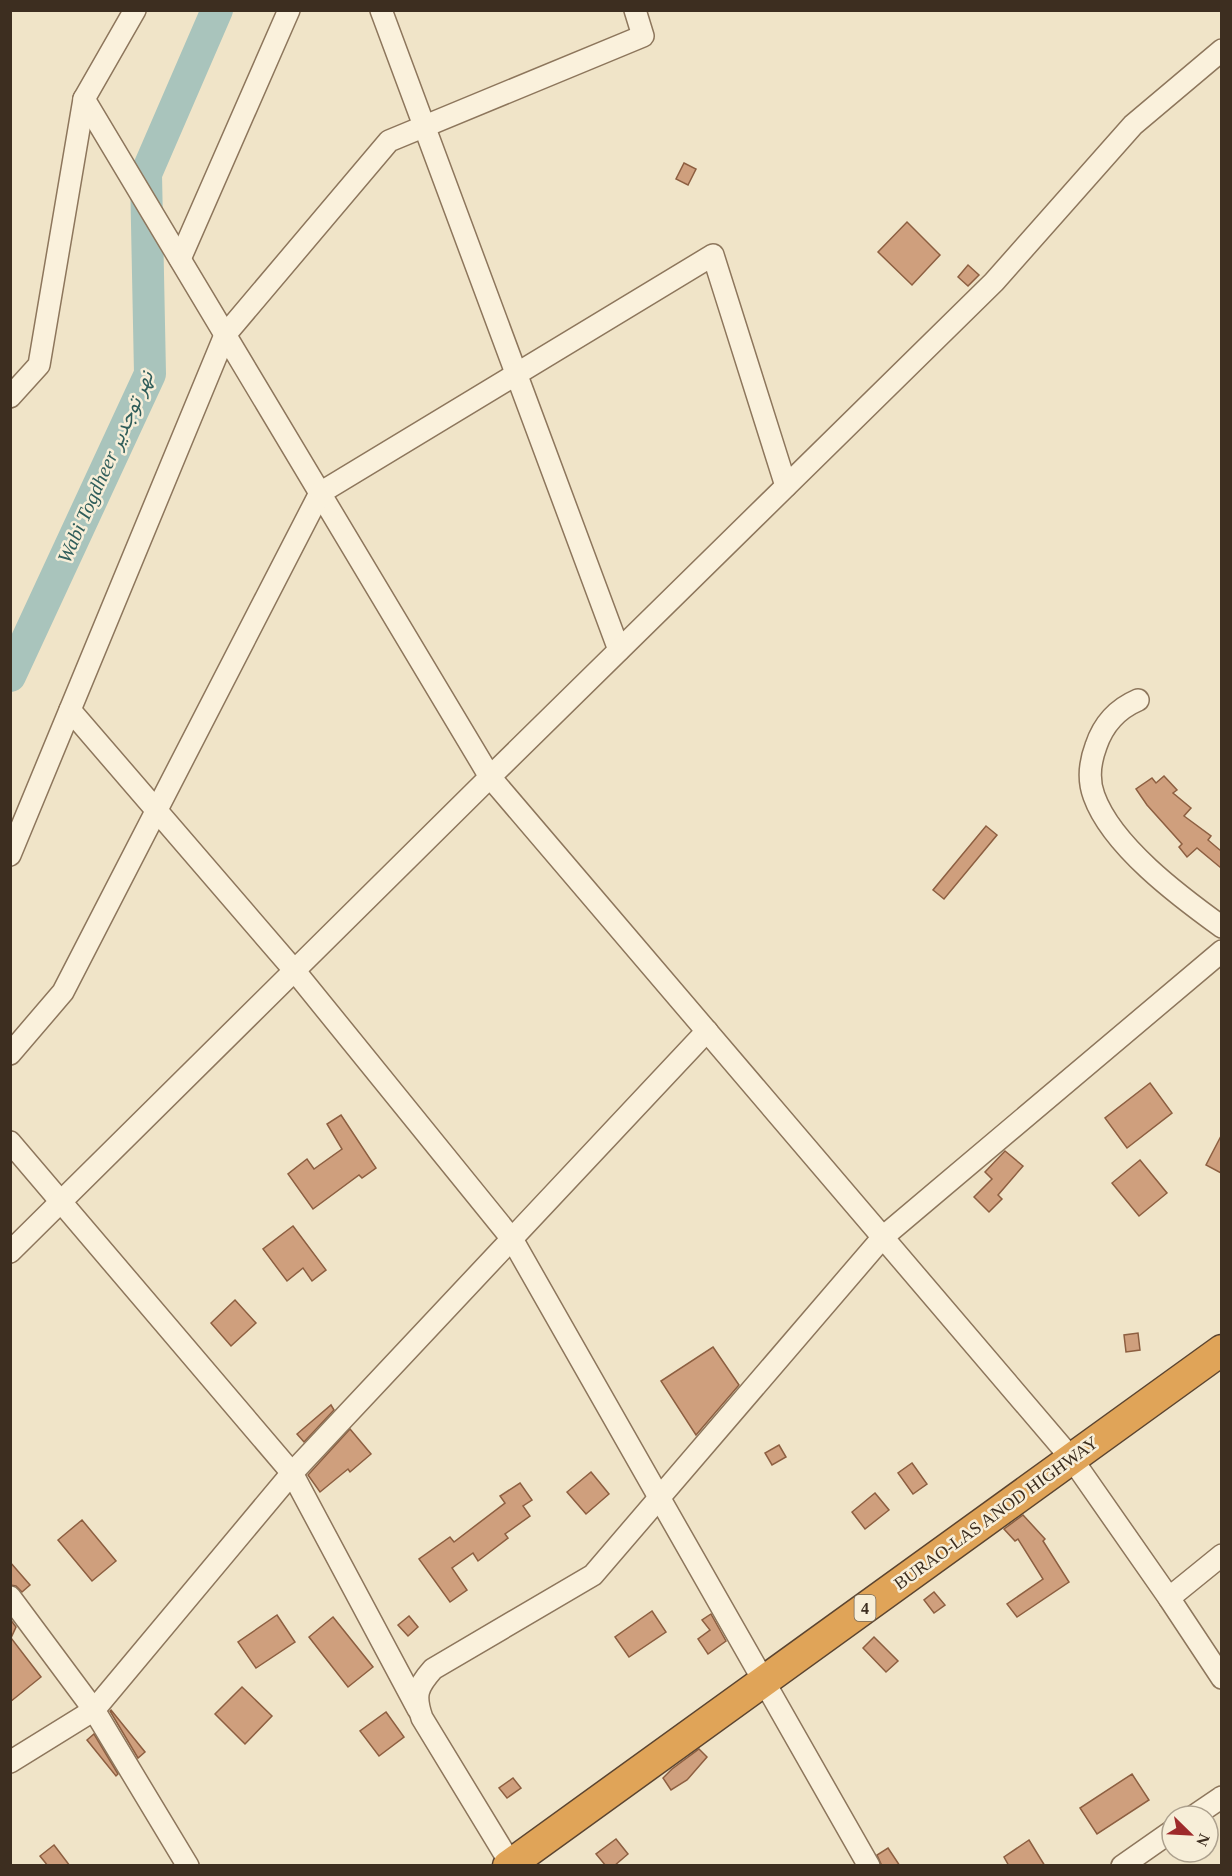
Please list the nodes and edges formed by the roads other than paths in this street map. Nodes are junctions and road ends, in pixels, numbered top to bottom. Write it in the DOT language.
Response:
graph roads {
  1 [pos="135,10"];
  2 [pos="289,10"];
  3 [pos="381,10"];
  4 [pos="635,10"];
  5 [pos="1221,50"];
  6 [pos="84,99"];
  7 [pos="424,126"];
  8 [pos="180,259"];
  9 [pos="225,335"];
  10 [pos="516,374"];
  11 [pos="10,398"];
  12 [pos="786,486"];
  13 [pos="320,493"];
  14 [pos="619,650"];
  15 [pos="1138,700"];
  16 [pos="70,710"];
  17 [pos="490,777"];
  18 [pos="157,810"];
  19 [pos="10,855"];
  20 [pos="1221,927"];
  21 [pos="1221,951"];
  22 [pos="294,970"];
  23 [pos="707,1031"];
  24 [pos="10,1054"];
  25 [pos="10,1142"];
  26 [pos="61,1202"];
  27 [pos="882,1238"];
  28 [pos="512,1239"];
  29 [pos="10,1252"];
  30 [pos="1221,1350"];
  31 [pos="1072,1459"];
  32 [pos="292,1473"];
  33 [pos="659,1498"];
  34 [pos="1221,1555"];
  35 [pos="10,1597"];
  36 [pos="1169,1598"];
  37 [pos="1221,1678"];
  38 [pos="763,1682"];
  39 [pos="94,1710"];
  40 [pos="422,1718"];
  41 [pos="10,1762"];
  42 [pos="1160,1839"];
  43 [pos="510,1865"];
  44 [pos="188,1866"];
  45 [pos="869,1866"];
  46 [pos="1122,1866"];
  1 -- 6 [label="street"];
  2 -- 8 [label="street"];
  3 -- 7 [label="street"];
  4 -- 7 [label="street"];
  5 -- 12 [label="street"];
  6 -- 8 [label="street"];
  6 -- 11 [label="street"];
  7 -- 9 [label="street"];
  7 -- 10 [label="street"];
  8 -- 9 [label="street"];
  9 -- 13 [label="street"];
  9 -- 16 [label="street"];
  10 -- 12 [label="street"];
  10 -- 13 [label="street"];
  10 -- 14 [label="street"];
  12 -- 14 [label="street"];
  13 -- 17 [label="street"];
  13 -- 18 [label="street"];
  14 -- 17 [label="street"];
  15 -- 20 [label="street"];
  16 -- 18 [label="street"];
  16 -- 19 [label="street"];
  17 -- 22 [label="street"];
  17 -- 23 [label="street"];
  18 -- 22 [label="street"];
  18 -- 24 [label="street"];
  21 -- 27 [label="street"];
  22 -- 26 [label="street"];
  22 -- 28 [label="street"];
  23 -- 27 [label="street"];
  23 -- 28 [label="street"];
  25 -- 26 [label="street"];
  26 -- 29 [label="street"];
  26 -- 32 [label="street"];
  27 -- 31 [label="street"];
  27 -- 33 [label="street"];
  28 -- 32 [label="street"];
  28 -- 33 [label="street"];
  30 -- 31 [label="highway, BURAO-LAS ANOD HIGHWAY / 4"];
  31 -- 36 [label="street"];
  31 -- 38 [label="highway, BURAO-LAS ANOD HIGHWAY / 4"];
  32 -- 39 [label="street"];
  32 -- 40 [label="street"];
  33 -- 38 [label="street"];
  33 -- 40 [label="street"];
  34 -- 36 [label="street"];
  35 -- 39 [label="street"];
  36 -- 37 [label="street"];
  38 -- 43 [label="highway, BURAO-LAS ANOD HIGHWAY / 4"];
  38 -- 45 [label="street"];
  39 -- 41 [label="street"];
  39 -- 44 [label="street"];
  40 -- 43 [label="street"];
  42 -- 46 [label="street"];
}
